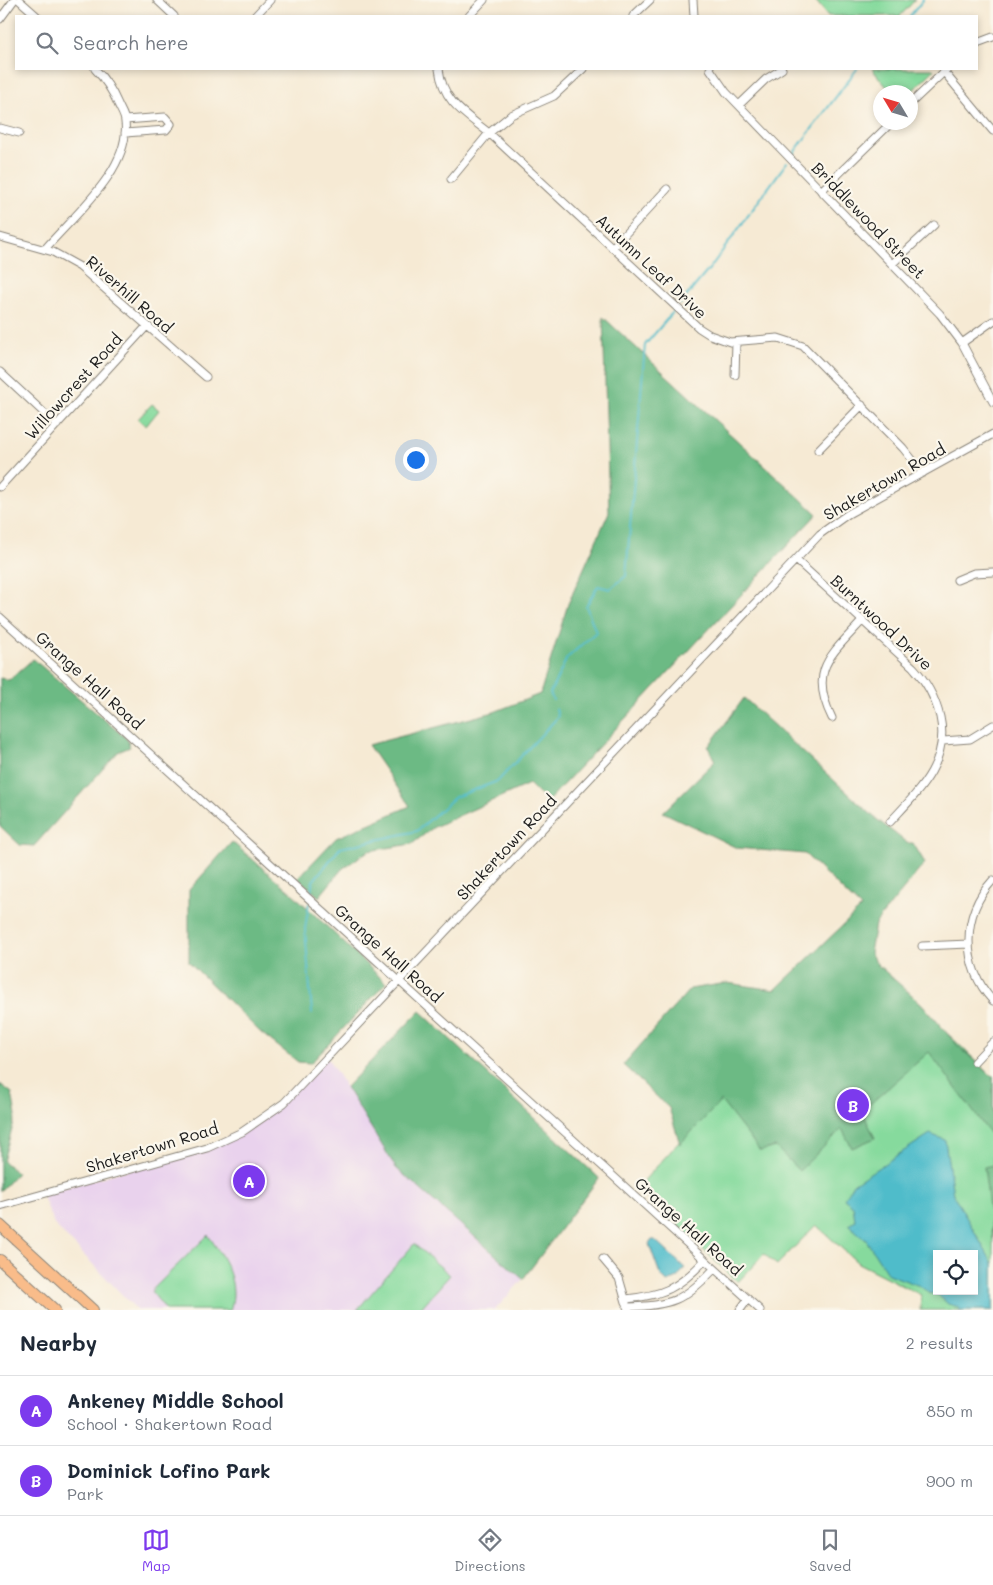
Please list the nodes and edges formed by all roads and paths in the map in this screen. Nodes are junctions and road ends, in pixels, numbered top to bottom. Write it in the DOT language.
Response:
graph roads {
  1 [pos="14,0"];
  2 [pos="19,0"];
  3 [pos="157,0"];
  4 [pos="270,0"];
  5 [pos="484,0"];
  6 [pos="650,0"];
  7 [pos="693,0"];
  8 [pos="36,15"];
  9 [pos="173,15"];
  10 [pos="256,15"];
  11 [pos="470,15"];
  12 [pos="634,15"];
  13 [pos="694,15"];
  14 [pos="0,19"];
  15 [pos="993,37"];
  16 [pos="978,43"];
  17 [pos="95,70"];
  18 [pos="439,70"];
  19 [pos="582,70"];
  20 [pos="711,70"];
  21 [pos="780,70"];
  22 [pos="946,70"];
  23 [pos="918,96"];
  24 [pos="739,105"];
  25 [pos="125,120"];
  26 [pos="0,128"];
  27 [pos="884,130"];
  28 [pos="993,131"];
  29 [pos="18,133"];
  30 [pos="125,133"];
  31 [pos="489,133"];
  32 [pos="451,179"];
  33 [pos="667,189"];
  34 [pos="822,191"];
  35 [pos="934,225"];
  36 [pos="0,237"];
  37 [pos="612,248"];
  38 [pos="45,249"];
  39 [pos="892,264"];
  40 [pos="993,321"];
  41 [pos="146,327"];
  42 [pos="736,342"];
  43 [pos="962,343"];
  44 [pos="0,372"];
  45 [pos="735,375"];
  46 [pos="206,377"];
  47 [pos="993,402"];
  48 [pos="862,405"];
  49 [pos="57,424"];
  50 [pos="993,434"];
  51 [pos="818,450"];
  52 [pos="923,473"];
  53 [pos="0,487"];
  54 [pos="796,560"];
  55 [pos="993,572"];
  56 [pos="957,580"];
  57 [pos="0,617"];
  58 [pos="862,621"];
  59 [pos="832,718"];
  60 [pos="993,725"];
  61 [pos="942,741"];
  62 [pos="890,822"];
  63 [pos="993,880"];
  64 [pos="969,944"];
  65 [pos="922,946"];
  66 [pos="399,981"];
  67 [pos="993,1001"];
  68 [pos="993,1042"];
  69 [pos="974,1062"];
  70 [pos="2,1205"];
  71 [pos="0,1225"];
  72 [pos="0,1260"];
  73 [pos="603,1260"];
  74 [pos="705,1260"];
  75 [pos="714,1268"];
  76 [pos="748,1299"];
  77 [pos="626,1305"];
  78 [pos="55,1310"];
  79 [pos="93,1310"];
  80 [pos="740,1310"];
  81 [pos="760,1310"];
  1 -- 14 [label="street"];
  2 -- 8 [label="street"];
  3 -- 9 [label="street"];
  4 -- 10 [label="street"];
  5 -- 11 [label="street"];
  6 -- 12 [label="street"];
  7 -- 13 [label="street"];
  15 -- 16 [label="street"];
  17 -- 25 [label="street"];
  18 -- 31 [label="street, Autumn Leaf Drive"];
  19 -- 31 [label="street"];
  20 -- 24 [label="street, Briddlewood Street"];
  21 -- 24 [label="street"];
  22 -- 23 [label="street"];
  22 -- 28 [label="street"];
  24 -- 34 [label="street, Briddlewood Street"];
  25 -- 30 [label="street"];
  25 -- 30 [label="street"];
  26 -- 29 [label="street"];
  27 -- 34 [label="street"];
  30 -- 38 [label="street"];
  31 -- 32 [label="street"];
  31 -- 37 [label="street, Autumn Leaf Drive"];
  33 -- 37 [label="street"];
  34 -- 39 [label="street, Briddlewood Street"];
  35 -- 39 [label="street"];
  36 -- 38 [label="street, Riverhill Road"];
  37 -- 42 [label="street, Autumn Leaf Drive"];
  38 -- 41 [label="street, Riverhill Road"];
  39 -- 43 [label="street, Briddlewood Street"];
  40 -- 43 [label="street"];
  41 -- 46 [label="street, Riverhill Road"];
  41 -- 49 [label="street, Willowcrest Road"];
  42 -- 45 [label="street"];
  42 -- 48 [label="street, Autumn Leaf Drive"];
  43 -- 47 [label="street, Briddlewood Street"];
  44 -- 49 [label="street"];
  48 -- 51 [label="street"];
  48 -- 52 [label="street, Autumn Leaf Drive"];
  49 -- 53 [label="street, Willowcrest Road"];
  50 -- 52 [label="street, Shakertown Road"];
  52 -- 54 [label="street, Shakertown Road"];
  54 -- 58 [label="street, Burntwood Drive"];
  54 -- 66 [label="street, Shakertown Road"];
  55 -- 56 [label="street"];
  57 -- 66 [label="street, Grange Hall Road"];
  58 -- 59 [label="street"];
  58 -- 61 [label="street, Burntwood Drive"];
  60 -- 61 [label="street"];
  61 -- 62 [label="street"];
  63 -- 64 [label="street"];
  64 -- 65 [label="street"];
  64 -- 67 [label="street"];
  66 -- 70 [label="street, Shakertown Road"];
  66 -- 74 [label="street, Grange Hall Road"];
  68 -- 69 [label="street"];
  71 -- 79 [label="highway"];
  72 -- 78 [label="highway"];
  73 -- 77 [label="street"];
  74 -- 75 [label="street, Grange Hall Road"];
  74 -- 77 [label="street"];
  75 -- 76 [label="street, Grange Hall Road"];
  75 -- 77 [label="street"];
  76 -- 80 [label="street"];
  76 -- 81 [label="street, Grange Hall Road"];
}
